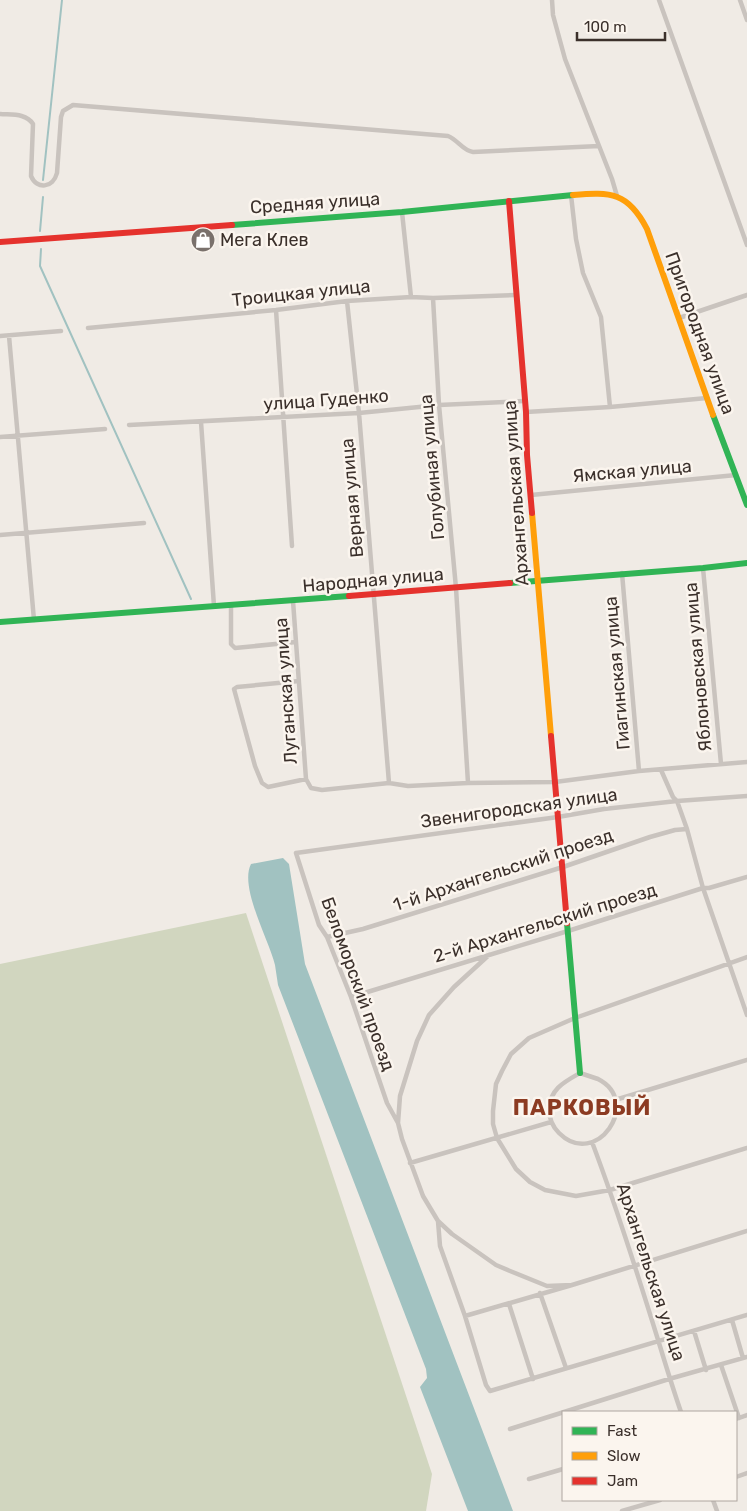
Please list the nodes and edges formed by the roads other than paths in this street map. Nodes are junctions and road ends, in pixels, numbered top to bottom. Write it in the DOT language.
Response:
graph roads {
  1 [pos="552,0"];
  2 [pos="659,0"];
  3 [pos="740,0"];
  4 [pos="747,20"];
  5 [pos="0,114"];
  6 [pos="599,146"];
  7 [pos="571,196"];
  8 [pos="617,196"];
  9 [pos="509,201"];
  10 [pos="630,202"];
  11 [pos="402,212"];
  12 [pos="0,242"];
  13 [pos="747,245"];
  14 [pos="516,295"];
  15 [pos="747,295"];
  16 [pos="411,297"];
  17 [pos="433,298"];
  18 [pos="347,301"];
  19 [pos="276,310"];
  20 [pos="679,318"];
  21 [pos="88,328"];
  22 [pos="61,331"];
  23 [pos="0,336"];
  24 [pos="9,336"];
  25 [pos="707,398"];
  26 [pos="524,401"];
  27 [pos="439,405"];
  28 [pos="610,407"];
  29 [pos="526,412"];
  30 [pos="359,413"];
  31 [pos="283,416"];
  32 [pos="201,422"];
  33 [pos="129,425"];
  34 [pos="105,429"];
  35 [pos="18,435"];
  36 [pos="0,437"];
  37 [pos="736,476"];
  38 [pos="531,495"];
  39 [pos="747,505"];
  40 [pos="144,522"];
  41 [pos="26,532"];
  42 [pos="0,535"];
  43 [pos="292,546"];
  44 [pos="747,563"];
  45 [pos="703,568"];
  46 [pos="622,573"];
  47 [pos="537,580"];
  48 [pos="456,588"];
  49 [pos="373,594"];
  50 [pos="293,601"];
  51 [pos="230,605"];
  52 [pos="214,606"];
  53 [pos="34,620"];
  54 [pos="0,622"];
  55 [pos="296,642"];
  56 [pos="299,681"];
  57 [pos="747,762"];
  58 [pos="721,764"];
  59 [pos="661,770"];
  60 [pos="639,771"];
  61 [pos="306,779"];
  62 [pos="389,782"];
  63 [pos="555,782"];
  64 [pos="468,783"];
  65 [pos="747,796"];
  66 [pos="677,801"];
  67 [pos="558,817"];
  68 [pos="686,829"];
  69 [pos="296,853"];
  70 [pos="563,867"];
  71 [pos="747,877"];
  72 [pos="703,888"];
  73 [pos="568,931"];
  74 [pos="327,937"];
  75 [pos="489,955"];
  76 [pos="747,957"];
  77 [pos="729,963"];
  78 [pos="351,997"];
  79 [pos="747,1016"];
  80 [pos="575,1018"];
  81 [pos="747,1060"];
  82 [pos="580,1073"];
  83 [pos="615,1100"];
  84 [pos="551,1122"];
  85 [pos="398,1123"];
  86 [pos="497,1138"];
  87 [pos="592,1142"];
  88 [pos="747,1148"];
  89 [pos="410,1163"];
  90 [pos="610,1190"];
  91 [pos="438,1221"];
  92 [pos="747,1231"];
  93 [pos="635,1266"];
  94 [pos="572,1285"];
  95 [pos="540,1293"];
  96 [pos="509,1304"];
  97 [pos="747,1315"];
  98 [pos="465,1316"];
  99 [pos="732,1320"];
  100 [pos="694,1331"];
  101 [pos="659,1341"];
  102 [pos="745,1357"];
  103 [pos="721,1365"];
  104 [pos="566,1368"];
  105 [pos="706,1370"];
  106 [pos="533,1379"];
  107 [pos="669,1379"];
  108 [pos="567,1411"];
  109 [pos="681,1411"];
  110 [pos="735,1411"];
  111 [pos="562,1413"];
  112 [pos="747,1415"];
  113 [pos="737,1418"];
  114 [pos="510,1429"];
  115 [pos="562,1469"];
  116 [pos="529,1479"];
  117 [pos="657,1501"];
  118 [pos="622,1511"];
  1 -- 6 [label="street"];
  2 -- 13 [label="street"];
  3 -- 4 [label="street"];
  5 -- 6 [label="street"];
  6 -- 8 [label="street"];
  7 -- 8 [label="street, Средняя улица"];
  7 -- 9 [label="street, Средняя улица"];
  7 -- 28 [label="street"];
  8 -- 10 [label="street, Средняя улица"];
  9 -- 11 [label="street, Средняя улица"];
  9 -- 14 [label="street, Архангельская улица"];
  10 -- 20 [label="street, Пригородная улица"];
  11 -- 12 [label="street, Средняя улица"];
  11 -- 16 [label="street"];
  14 -- 17 [label="street, Троицкая улица"];
  14 -- 26 [label="street, Архангельская улица"];
  15 -- 20 [label="street"];
  16 -- 17 [label="street, Троицкая улица"];
  16 -- 18 [label="street, Троицкая улица"];
  17 -- 27 [label="street, Голубиная улица"];
  18 -- 19 [label="street, Троицкая улица"];
  18 -- 30 [label="street, Верная улица"];
  19 -- 21 [label="street, Троицкая улица"];
  19 -- 31 [label="street"];
  20 -- 25 [label="street, Пригородная улица"];
  22 -- 24 [label="street"];
  23 -- 24 [label="street"];
  24 -- 35 [label="street"];
  25 -- 28 [label="street"];
  25 -- 37 [label="street, Пригородная улица"];
  26 -- 27 [label="street, улица Гуденко"];
  26 -- 29 [label="street, Архангельская улица"];
  27 -- 30 [label="street, улица Гуденко"];
  27 -- 48 [label="street, Голубиная улица"];
  28 -- 29 [label="street"];
  29 -- 38 [label="street, Архангельская улица"];
  30 -- 31 [label="street, улица Гуденко"];
  30 -- 49 [label="street, Верная улица"];
  31 -- 32 [label="street, улица Гуденко"];
  31 -- 43 [label="street"];
  32 -- 33 [label="street, улица Гуденко"];
  32 -- 52 [label="street"];
  34 -- 35 [label="street"];
  35 -- 36 [label="street"];
  35 -- 41 [label="street"];
  37 -- 38 [label="street, Ямская улица"];
  37 -- 39 [label="street, Пригородная улица"];
  38 -- 47 [label="street, Архангельская улица"];
  40 -- 41 [label="street"];
  41 -- 42 [label="street"];
  41 -- 53 [label="street"];
  44 -- 45 [label="street, Народная улица"];
  45 -- 46 [label="street, Народная улица"];
  45 -- 58 [label="street, Яблоновская улица"];
  46 -- 47 [label="street, Народная улица"];
  46 -- 60 [label="street, Гиагинская улица"];
  47 -- 48 [label="street, Народная улица"];
  47 -- 63 [label="street, Архангельская улица"];
  48 -- 49 [label="street, Народная улица"];
  48 -- 64 [label="street, Голубиная улица"];
  49 -- 50 [label="street, Народная улица"];
  49 -- 62 [label="street, Верная улица"];
  50 -- 51 [label="street, Народная улица"];
  50 -- 55 [label="street, Луганская улица"];
  51 -- 52 [label="street, Народная улица"];
  51 -- 55 [label="street"];
  52 -- 53 [label="street, Народная улица"];
  53 -- 54 [label="street, Народная улица"];
  55 -- 56 [label="street, Луганская улица"];
  56 -- 61 [label="street, Луганская улица"];
  56 -- 61 [label="street"];
  57 -- 58 [label="street, Звенигородская улица"];
  58 -- 59 [label="street, Звенигородская улица"];
  59 -- 60 [label="street, Звенигородская улица"];
  59 -- 66 [label="street"];
  60 -- 63 [label="street, Звенигородская улица"];
  61 -- 62 [label="street, Звенигородская улица"];
  62 -- 64 [label="street, Звенигородская улица"];
  63 -- 64 [label="street, Звенигородская улица"];
  63 -- 67 [label="street, Архангельская улица"];
  65 -- 66 [label="street, Звенигородская улица"];
  66 -- 67 [label="street, Звенигородская улица"];
  66 -- 68 [label="street"];
  67 -- 69 [label="street, Звенигородская улица"];
  67 -- 70 [label="street"];
  68 -- 70 [label="street, 1-й Архангельский проезд"];
  68 -- 72 [label="street"];
  69 -- 74 [label="street, Беломорский проезд"];
  70 -- 73 [label="street"];
  70 -- 74 [label="street, 1-й Архангельский проезд"];
  71 -- 72 [label="street, 2-й Архангельский проезд"];
  72 -- 73 [label="street, 2-й Архангельский проезд"];
  72 -- 77 [label="street"];
  73 -- 75 [label="street, 2-й Архангельский проезд"];
  73 -- 80 [label="street"];
  74 -- 78 [label="street, Беломорский проезд"];
  75 -- 78 [label="street, 2-й Архангельский проезд"];
  75 -- 85 [label="street, Беломорский проезд"];
  76 -- 77 [label="street"];
  77 -- 79 [label="street"];
  77 -- 80 [label="street"];
  78 -- 85 [label="street, Беломорский проезд"];
  80 -- 82 [label="street"];
  80 -- 86 [label="street"];
  81 -- 83 [label="street"];
  82 -- 83 [label="street"];
  82 -- 84 [label="street"];
  83 -- 87 [label="street"];
  84 -- 86 [label="street"];
  84 -- 87 [label="street"];
  85 -- 89 [label="street, Беломорский проезд"];
  86 -- 89 [label="street"];
  86 -- 90 [label="street"];
  87 -- 90 [label="street, Архангельская улица"];
  88 -- 90 [label="street"];
  89 -- 91 [label="street, Беломорский проезд"];
  90 -- 93 [label="street, Архангельская улица"];
  91 -- 94 [label="street, Беломорский проезд"];
  91 -- 98 [label="street, Беломорский проезд"];
  92 -- 93 [label="street"];
  93 -- 94 [label="street"];
  93 -- 101 [label="street, Архангельская улица"];
  94 -- 95 [label="street"];
  95 -- 96 [label="street"];
  95 -- 104 [label="street"];
  96 -- 98 [label="street"];
  96 -- 106 [label="street"];
  97 -- 99 [label="street"];
  98 -- 106 [label="street, Беломорский проезд"];
  99 -- 100 [label="street"];
  99 -- 102 [label="street"];
  100 -- 101 [label="street"];
  100 -- 105 [label="street"];
  101 -- 104 [label="street"];
  101 -- 107 [label="street, Архангельская улица"];
  102 -- 103 [label="street"];
  103 -- 105 [label="street"];
  103 -- 110 [label="street"];
  104 -- 106 [label="street"];
  105 -- 107 [label="street"];
  107 -- 108 [label="street"];
  107 -- 109 [label="street, Архангельская улица"];
  111 -- 114 [label="street"];
  112 -- 113 [label="street"];
  115 -- 116 [label="street"];
  117 -- 118 [label="street"];
}
